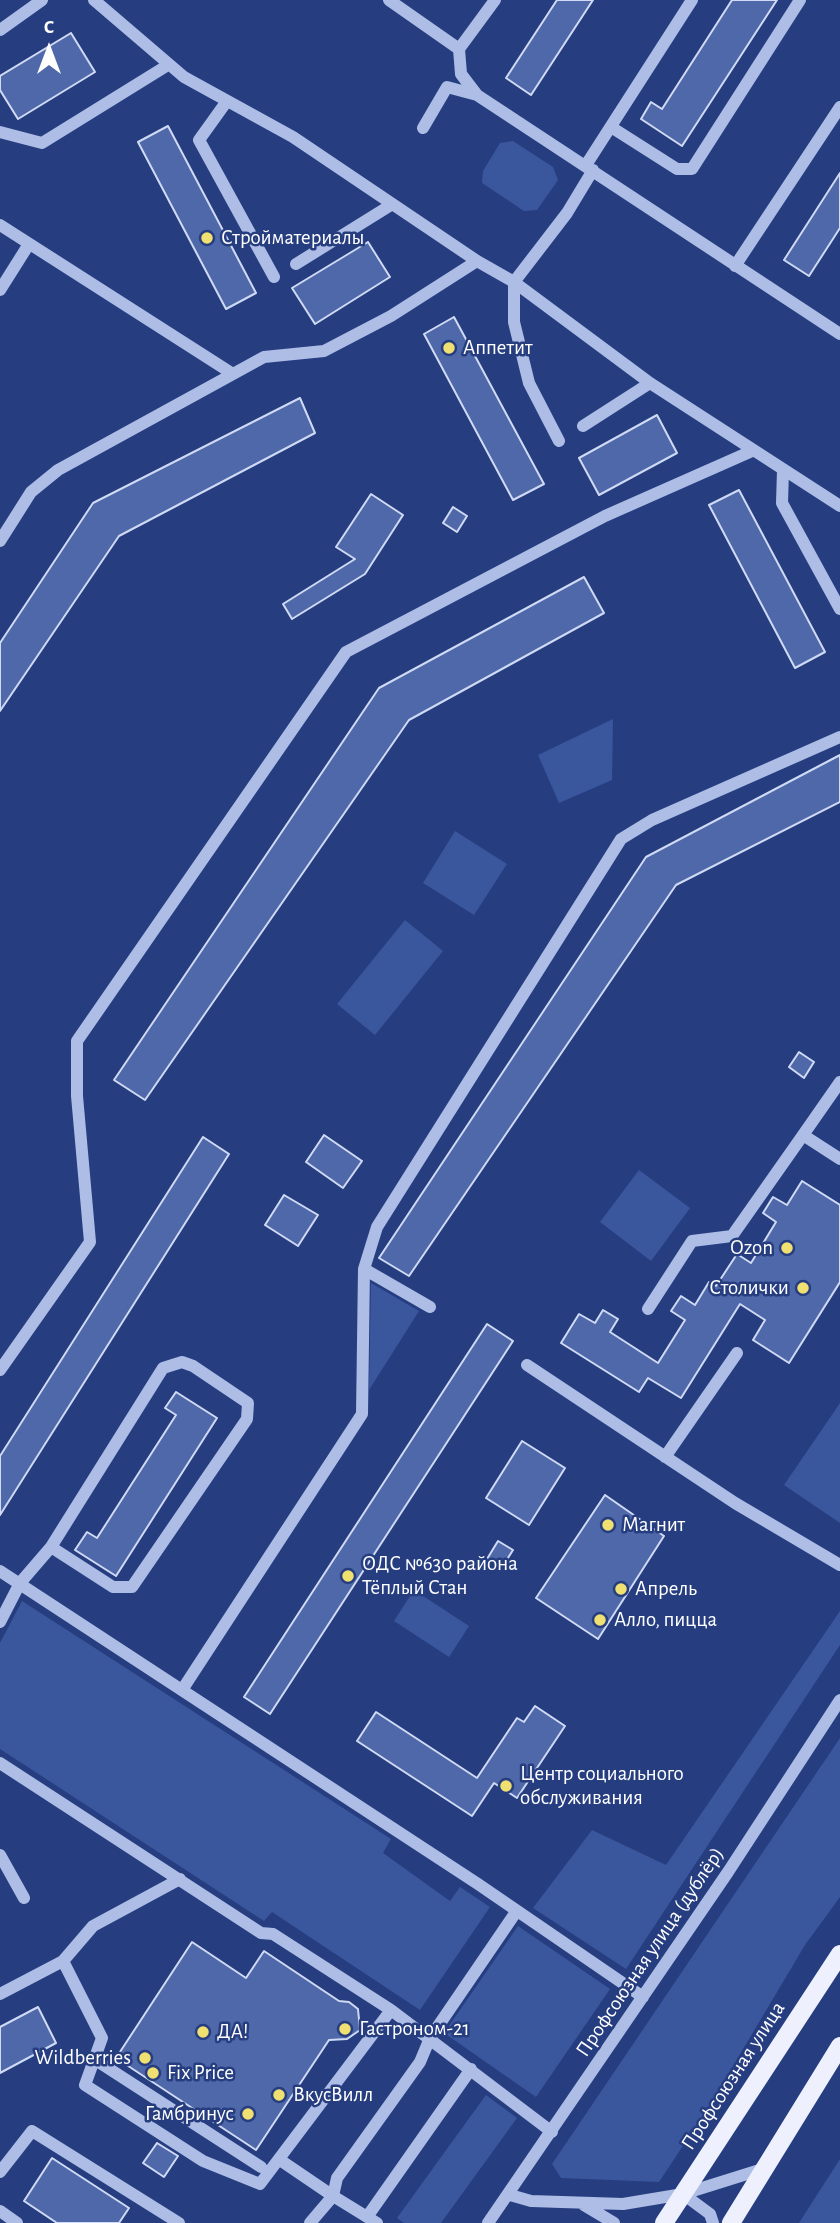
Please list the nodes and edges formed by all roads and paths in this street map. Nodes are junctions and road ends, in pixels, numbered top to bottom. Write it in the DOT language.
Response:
graph roads {
  1 [pos="42,0"];
  2 [pos="94,0"];
  3 [pos="388,0"];
  4 [pos="495,0"];
  5 [pos="692,0"];
  6 [pos="800,0"];
  7 [pos="0,30"];
  8 [pos="459,49"];
  9 [pos="168,65"];
  10 [pos="477,95"];
  11 [pos="227,101"];
  12 [pos="840,107"];
  13 [pos="611,127"];
  14 [pos="423,128"];
  15 [pos="0,132"];
  16 [pos="590,167"];
  17 [pos="391,205"];
  18 [pos="0,225"];
  19 [pos="29,244"];
  20 [pos="477,261"];
  21 [pos="296,264"];
  22 [pos="735,266"];
  23 [pos="274,277"];
  24 [pos="514,282"];
  25 [pos="0,290"];
  26 [pos="840,334"];
  27 [pos="233,374"];
  28 [pos="650,383"];
  29 [pos="583,426"];
  30 [pos="559,441"];
  31 [pos="752,451"];
  32 [pos="783,470"];
  33 [pos="840,506"];
  34 [pos="0,541"];
  35 [pos="840,609"];
  36 [pos="840,737"];
  37 [pos="840,1082"];
  38 [pos="803,1135"];
  39 [pos="840,1159"];
  40 [pos="364,1269"];
  41 [pos="430,1307"];
  42 [pos="648,1309"];
  43 [pos="737,1353"];
  44 [pos="527,1365"];
  45 [pos="0,1370"];
  46 [pos="666,1457"];
  47 [pos="51,1547"];
  48 [pos="840,1565"];
  49 [pos="0,1571"];
  50 [pos="20,1583"];
  51 [pos="0,1622"];
  52 [pos="182,1690"];
  53 [pos="840,1700"];
  54 [pos="0,1763"];
  55 [pos="0,1855"];
  56 [pos="180,1879"];
  57 [pos="24,1898"];
  58 [pos="516,1912"];
  59 [pos="840,1954"];
  60 [pos="63,1961"];
  61 [pos="0,1994"];
  62 [pos="643,1997"];
  63 [pos="391,2010"];
  64 [pos="430,2038"];
  65 [pos="840,2046"];
  66 [pos="94,2059"];
  67 [pos="471,2069"];
  68 [pos="552,2132"];
  69 [pos="280,2160"];
  70 [pos="261,2167"];
  71 [pos="766,2168"];
  72 [pos="0,2172"];
  73 [pos="683,2194"];
  74 [pos="510,2195"];
  75 [pos="333,2196"];
  76 [pos="581,2203"];
  77 [pos="0,2211"];
  78 [pos="372,2220"];
  79 [pos="17,2223"];
  80 [pos="179,2223"];
  81 [pos="310,2223"];
  82 [pos="488,2223"];
  83 [pos="614,2223"];
  84 [pos="664,2223"];
  85 [pos="713,2223"];
  86 [pos="731,2223"];
  1 -- 7 [label="street"];
  2 -- 9 [label="street"];
  3 -- 8 [label="street"];
  4 -- 8 [label="street"];
  5 -- 13 [label="street"];
  6 -- 13 [label="street"];
  8 -- 10 [label="street"];
  9 -- 11 [label="street"];
  9 -- 15 [label="street"];
  10 -- 14 [label="street"];
  10 -- 16 [label="street"];
  11 -- 17 [label="street"];
  11 -- 23 [label="street"];
  12 -- 22 [label="street"];
  13 -- 16 [label="street"];
  16 -- 22 [label="street"];
  16 -- 24 [label="street"];
  17 -- 20 [label="street"];
  17 -- 21 [label="street"];
  18 -- 19 [label="street"];
  19 -- 25 [label="street"];
  19 -- 27 [label="street"];
  20 -- 24 [label="street"];
  20 -- 27 [label="street"];
  22 -- 26 [label="street"];
  24 -- 28 [label="street"];
  24 -- 30 [label="street"];
  27 -- 34 [label="street"];
  28 -- 29 [label="street"];
  28 -- 31 [label="street"];
  31 -- 32 [label="street"];
  31 -- 45 [label="street"];
  32 -- 33 [label="street"];
  32 -- 35 [label="street"];
  36 -- 40 [label="street"];
  37 -- 38 [label="street"];
  38 -- 39 [label="street"];
  38 -- 42 [label="street"];
  40 -- 41 [label="street"];
  40 -- 52 [label="street"];
  43 -- 46 [label="street"];
  44 -- 46 [label="street"];
  46 -- 48 [label="street"];
  47 -- 47 [label="street"];
  47 -- 50 [label="street"];
  49 -- 50 [label="street"];
  50 -- 51 [label="street"];
  50 -- 52 [label="street"];
  52 -- 58 [label="street"];
  53 -- 62 [label="street, Профсоюзная улица (дублёр)"];
  54 -- 56 [label="street"];
  55 -- 57 [label="street"];
  56 -- 60 [label="street"];
  56 -- 63 [label="street"];
  58 -- 62 [label="street"];
  58 -- 64 [label="street"];
  59 -- 73 [label="main road, Профсоюзная улица"];
  60 -- 61 [label="street"];
  60 -- 66 [label="street"];
  62 -- 68 [label="street, Профсоюзная улица (дублёр)"];
  63 -- 64 [label="street"];
  63 -- 69 [label="street"];
  64 -- 67 [label="street"];
  64 -- 75 [label="street"];
  65 -- 71 [label="main road"];
  66 -- 69 [label="street"];
  66 -- 70 [label="street"];
  67 -- 68 [label="street"];
  67 -- 78 [label="street"];
  68 -- 74 [label="street, Профсоюзная улица (дублёр)"];
  69 -- 75 [label="street"];
  71 -- 73 [label="street"];
  71 -- 86 [label="main road"];
  72 -- 80 [label="street"];
  73 -- 76 [label="street"];
  73 -- 84 [label="main road, Профсоюзная улица"];
  73 -- 85 [label="street"];
  74 -- 76 [label="street"];
  74 -- 82 [label="street, Профсоюзная улица (дублёр)"];
  75 -- 78 [label="street"];
  75 -- 81 [label="street"];
  76 -- 83 [label="street"];
  77 -- 79 [label="street"];
}
